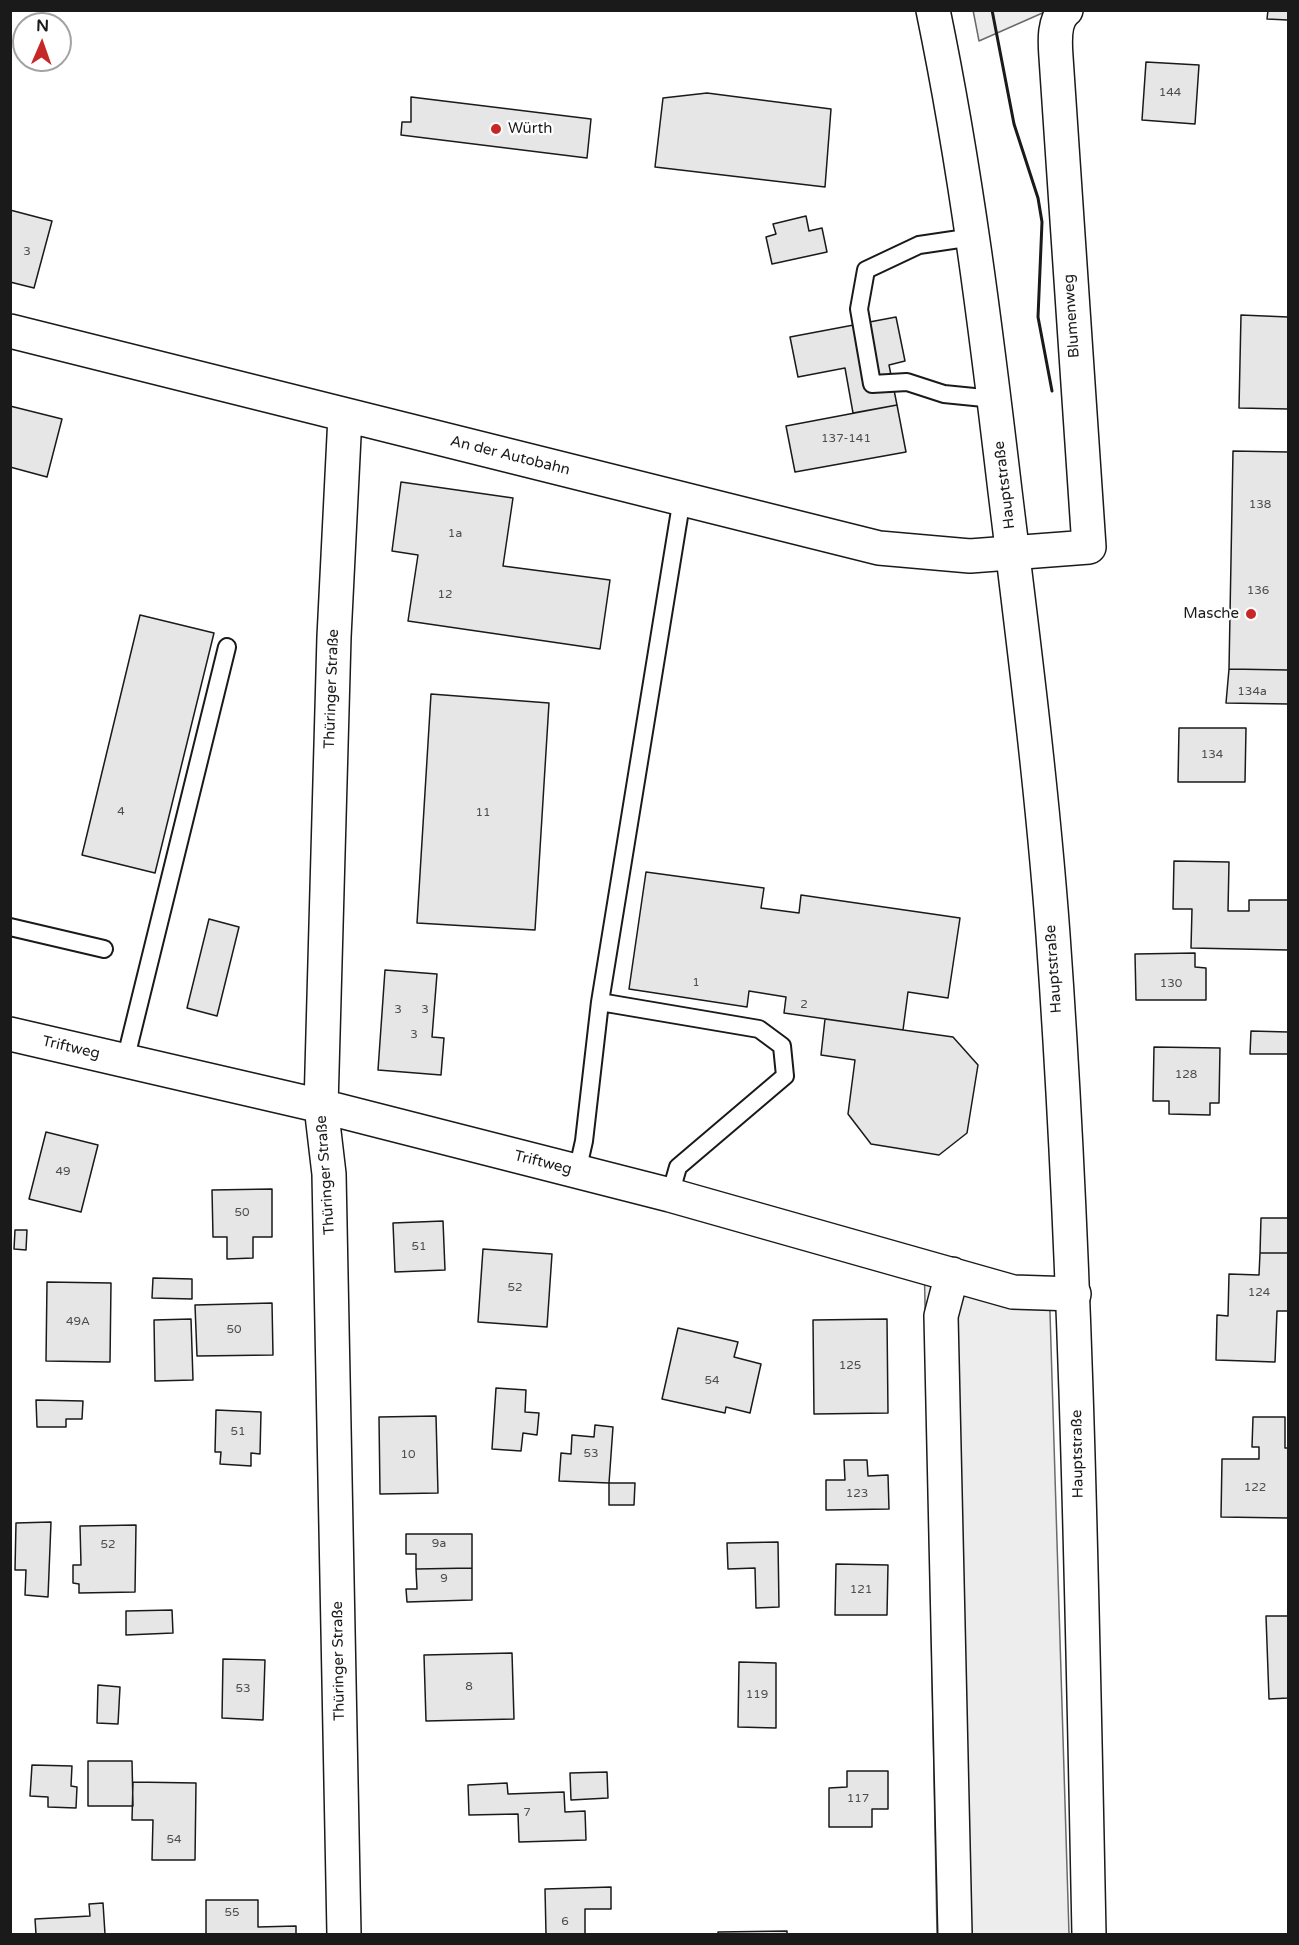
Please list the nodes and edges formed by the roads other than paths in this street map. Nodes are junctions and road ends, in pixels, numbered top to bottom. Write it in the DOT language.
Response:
graph roads {
  1 [pos="933,10"];
  2 [pos="1063,12"];
  3 [pos="973,237"];
  4 [pos="10,331"];
  5 [pos="994,399"];
  6 [pos="345,416"];
  7 [pos="682,498"];
  8 [pos="1013,552"];
  9 [pos="226,647"];
  10 [pos="10,927"];
  11 [pos="104,949"];
  12 [pos="600,1002"];
  13 [pos="10,1034"];
  14 [pos="125,1061"];
  15 [pos="321,1106"];
  16 [pos="577,1172"];
  17 [pos="670,1195"];
  18 [pos="952,1274"];
  19 [pos="1074,1294"];
  20 [pos="344,1935"];
  21 [pos="955,1935"];
  22 [pos="1089,1935"];
  1 -- 3 [label="street, Hauptstraße"];
  2 -- 8 [label="street, Blumenweg"];
  3 -- 5 [label="street, Hauptstraße"];
  3 -- 5 [label="lane"];
  4 -- 6 [label="street, An der Autobahn"];
  5 -- 8 [label="street, Hauptstraße"];
  6 -- 7 [label="street, An der Autobahn"];
  6 -- 15 [label="street, Thüringer Straße"];
  7 -- 8 [label="street, An der Autobahn"];
  7 -- 12 [label="lane"];
  8 -- 19 [label="street, Hauptstraße"];
  9 -- 14 [label="lane"];
  10 -- 11 [label="lane"];
  12 -- 16 [label="lane"];
  12 -- 17 [label="lane"];
  13 -- 14 [label="street, Triftweg"];
  14 -- 15 [label="street, Triftweg"];
  15 -- 16 [label="street, Triftweg"];
  15 -- 20 [label="street, Thüringer Straße"];
  16 -- 17 [label="street, Triftweg"];
  17 -- 18 [label="street, Triftweg"];
  18 -- 19 [label="street, Triftweg"];
  18 -- 21 [label="street"];
  19 -- 22 [label="street, Hauptstraße"];
}
